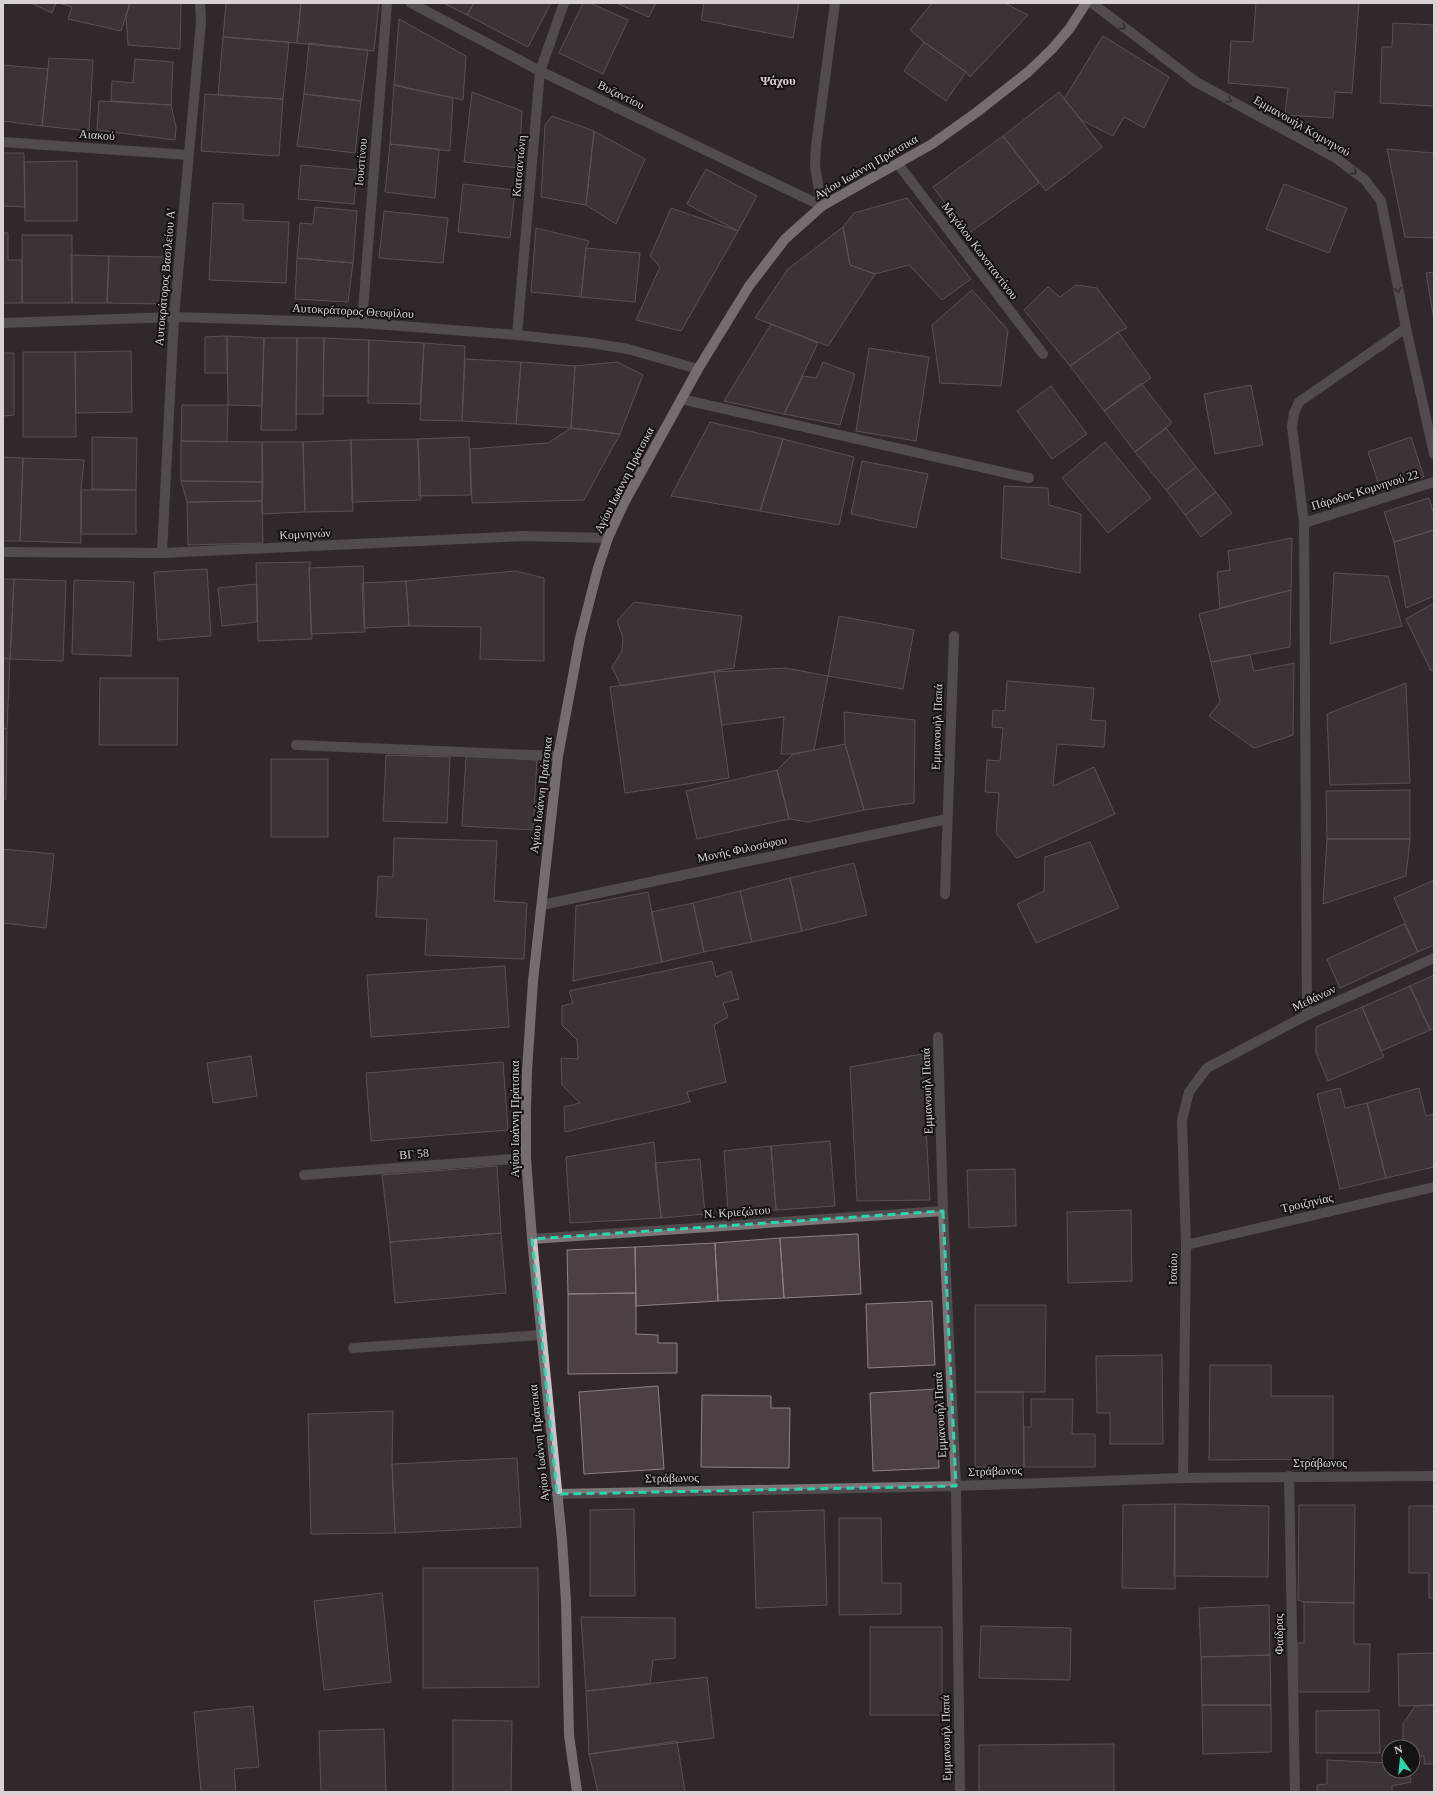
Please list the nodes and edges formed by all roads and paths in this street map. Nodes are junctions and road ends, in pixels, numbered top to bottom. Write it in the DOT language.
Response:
graph roads {
  1 [pos="200,3"];
  2 [pos="387,3"];
  3 [pos="411,3"];
  4 [pos="564,3"];
  5 [pos="835,3"];
  6 [pos="1086,3"];
  7 [pos="1092,3"];
  8 [pos="540,71"];
  9 [pos="3,142"];
  10 [pos="189,155"];
  11 [pos="898,164"];
  12 [pos="822,206"];
  13 [pos="174,317"];
  14 [pos="3,323"];
  15 [pos="362,324"];
  16 [pos="1406,328"];
  17 [pos="517,335"];
  18 [pos="1043,354"];
  19 [pos="698,369"];
  20 [pos="681,399"];
  21 [pos="1434,454"];
  22 [pos="1029,478"];
  23 [pos="1434,482"];
  24 [pos="1304,523"];
  25 [pos="608,538"];
  26 [pos="3,552"];
  27 [pos="162,553"];
  28 [pos="954,636"];
  29 [pos="296,745"];
  30 [pos="558,756"];
  31 [pos="947,819"];
  32 [pos="945,894"];
  33 [pos="542,905"];
  34 [pos="1434,958"];
  35 [pos="1307,1015"];
  36 [pos="938,1037"];
  37 [pos="1207,1068"];
  38 [pos="526,1158"];
  39 [pos="304,1176"];
  40 [pos="1434,1187"];
  41 [pos="943,1211"];
  42 [pos="532,1239"];
  43 [pos="1186,1245"];
  44 [pos="542,1335"];
  45 [pos="353,1348"];
  46 [pos="1289,1476"];
  47 [pos="1434,1476"];
  48 [pos="1183,1478"];
  49 [pos="956,1486"];
  50 [pos="558,1494"];
  51 [pos="577,1792"];
  52 [pos="960,1792"];
  53 [pos="1295,1792"];
  1 -- 10 [label="street, Αυτοκράτορος Βασιλείου A'"];
  2 -- 15 [label="street, Ιουστίνου"];
  3 -- 8 [label="street, Βυζαντίου"];
  4 -- 8 [label="street, Κατσαντώνη"];
  5 -- 12 [label="street"];
  6 -- 11 [label="main road, Αγίου Ιωάννη Πράτσικα"];
  7 -- 16 [label="street, Εμμανουήλ Κομνηνού, one-way"];
  8 -- 12 [label="street, Βυζαντίου"];
  8 -- 17 [label="street, Κατσαντώνη"];
  9 -- 10 [label="street, Αιακού"];
  10 -- 13 [label="street, Αυτοκράτορος Βασιλείου A'"];
  11 -- 12 [label="main road, Αγίου Ιωάννη Πράτσικα"];
  11 -- 18 [label="street, Μεγάλου Κωνσταντίνου"];
  12 -- 19 [label="main road, Αγίου Ιωάννη Πράτσικα"];
  13 -- 14 [label="street, Αυτοκράτορος Θεοφίλου"];
  13 -- 15 [label="street, Αυτοκράτορος Θεοφίλου"];
  13 -- 27 [label="street, Αυτοκράτορος Βασιλείου A'"];
  15 -- 17 [label="street, Αυτοκράτορος Θεοφίλου"];
  16 -- 21 [label="street, Εμμανουήλ Κομνηνού"];
  16 -- 24 [label="street"];
  17 -- 19 [label="street, Αυτοκράτορος Θεοφίλου"];
  19 -- 20 [label="main road, Αγίου Ιωάννη Πράτσικα"];
  20 -- 22 [label="street"];
  20 -- 25 [label="main road, Αγίου Ιωάννη Πράτσικα"];
  23 -- 24 [label="street, Πάροδος Κομνηνού 22"];
  24 -- 35 [label="street"];
  25 -- 27 [label="street, Κομνηνών"];
  25 -- 30 [label="main road, Αγίου Ιωάννη Πράτσικα"];
  26 -- 27 [label="street, Κομνηνών"];
  28 -- 31 [label="street, Εμμανουήλ Παπά"];
  29 -- 30 [label="street"];
  30 -- 33 [label="main road, Αγίου Ιωάννη Πράτσικα"];
  31 -- 32 [label="street, Εμμανουήλ Παπά"];
  31 -- 33 [label="street, Μονής Φιλοσόφου"];
  33 -- 38 [label="main road, Αγίου Ιωάννη Πράτσικα"];
  34 -- 35 [label="street, Μεθάνων"];
  35 -- 37 [label="street, Μεθάνων"];
  36 -- 41 [label="street, Εμμανουήλ Παπά"];
  37 -- 43 [label="street, Ισαίου"];
  38 -- 39 [label="street, ΒΓ 58"];
  38 -- 42 [label="main road, Αγίου Ιωάννη Πράτσικα"];
  40 -- 43 [label="street, Τροιζηνίας"];
  41 -- 42 [label="street, Ν. Κριεζώτου"];
  41 -- 49 [label="street, Εμμανουήλ Παπά"];
  42 -- 44 [label="main road, Αγίου Ιωάννη Πράτσικα"];
  43 -- 48 [label="street, Ισαίου"];
  44 -- 45 [label="street"];
  44 -- 50 [label="main road, Αγίου Ιωάννη Πράτσικα"];
  46 -- 47 [label="street, Στράβωνος"];
  46 -- 48 [label="street, Στράβωνος"];
  46 -- 53 [label="street, Φαίδρας"];
  48 -- 49 [label="street, Στράβωνος"];
  49 -- 50 [label="street, Στράβωνος"];
  49 -- 52 [label="street, Εμμανουήλ Παπά"];
  50 -- 51 [label="main road, Αγίου Ιωάννη Πράτσικα"];
}
